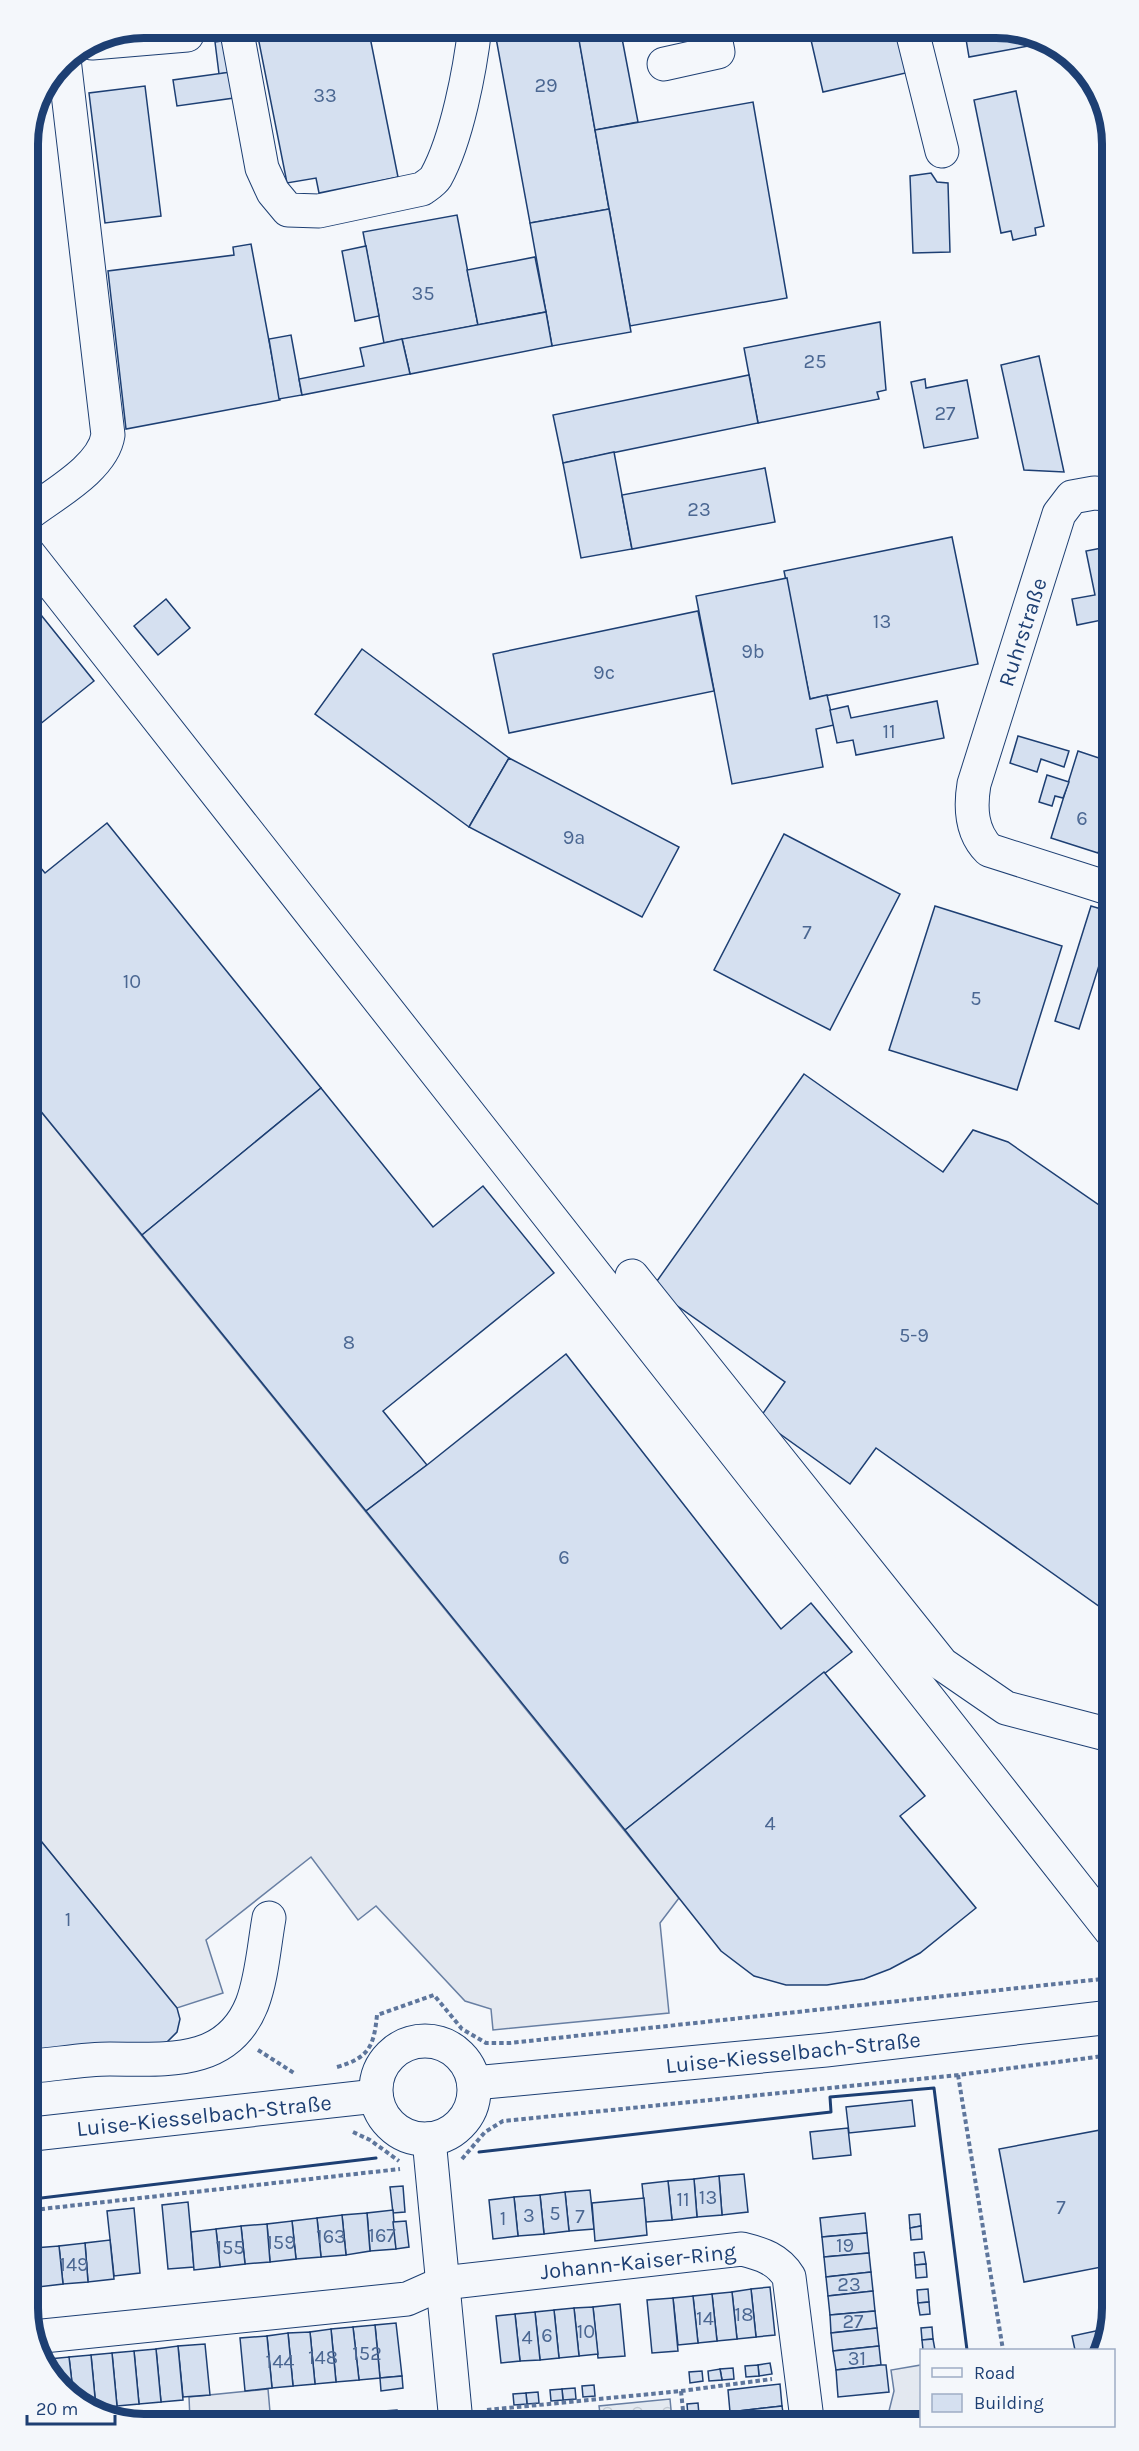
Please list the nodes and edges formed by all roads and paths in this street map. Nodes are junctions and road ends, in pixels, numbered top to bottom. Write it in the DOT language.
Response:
graph roads {
  1 [pos="151,38"];
  2 [pos="238,38"];
  3 [pos="474,38"];
  4 [pos="715,38"];
  5 [pos="914,38"];
  6 [pos="116,41"];
  7 [pos="664,64"];
  8 [pos="66,72"];
  9 [pos="942,151"];
  10 [pos="1102,494"];
  11 [pos="38,506"];
  12 [pos="38,566"];
  13 [pos="1102,886"];
  14 [pos="632,1276"];
  15 [pos="1102,1733"];
  16 [pos="269,1918"];
  17 [pos="1102,1920"];
  18 [pos="1102,1979"];
  19 [pos="1102,2018"];
  20 [pos="232,2033"];
  21 [pos="1102,2056"];
  22 [pos="38,2066"];
  23 [pos="333,2068"];
  24 [pos="294,2073"];
  25 [pos="958,2075"];
  26 [pos="474,2083"];
  27 [pos="376,2096"];
  28 [pos="348,2132"];
  29 [pos="38,2133"];
  30 [pos="430,2153"];
  31 [pos="38,2209"];
  32 [pos="443,2283"];
  33 [pos="42,2336"];
  34 [pos="1003,2349"];
  35 [pos="802,2375"];
  36 [pos="681,2391"];
  37 [pos="455,2413"];
  38 [pos="486,2413"];
  39 [pos="683,2414"];
  40 [pos="806,2414"];
  1 -- 6 [label="street"];
  2 -- 3 [label="street"];
  4 -- 7 [label="street"];
  5 -- 9 [label="street"];
  8 -- 11 [label="street"];
  10 -- 13 [label="street, Ruhrstraße"];
  12 -- 17 [label="street"];
  14 -- 15 [label="street"];
  16 -- 20 [label="street"];
  18 -- 23 [label="path"];
  19 -- 26 [label="street, Luise-Kiesselbach-Straße"];
  20 -- 22 [label="street"];
  20 -- 24 [label="path"];
  21 -- 25 [label="path"];
  25 -- 30 [label="path"];
  25 -- 34 [label="path"];
  26 -- 27 [label="street"];
  26 -- 30 [label="street"];
  27 -- 29 [label="street, Luise-Kiesselbach-Straße"];
  27 -- 30 [label="street"];
  28 -- 31 [label="path"];
  30 -- 32 [label="street"];
  32 -- 33 [label="street, Johann-Kaiser-Ring"];
  32 -- 35 [label="street, Johann-Kaiser-Ring"];
  32 -- 37 [label="street"];
  35 -- 36 [label="path"];
  35 -- 40 [label="street, Johann-Kaiser-Ring"];
  36 -- 38 [label="path"];
  36 -- 39 [label="path"];
}
